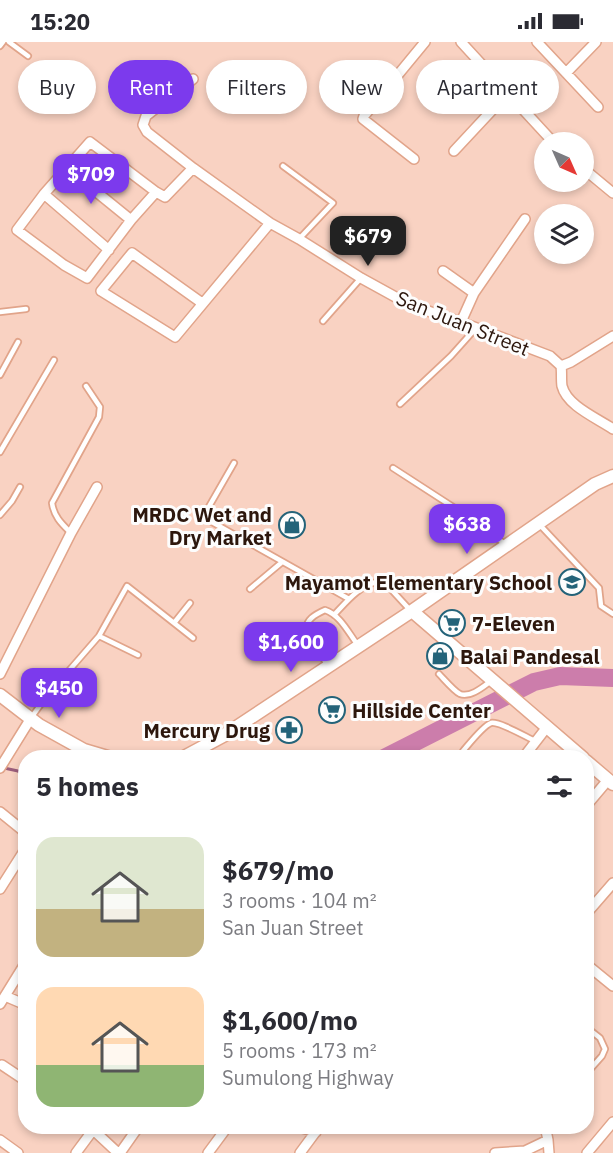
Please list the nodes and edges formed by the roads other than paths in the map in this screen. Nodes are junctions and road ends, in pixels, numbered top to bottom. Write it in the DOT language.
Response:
graph roads {
  1 [pos="3,42"];
  2 [pos="9,42"];
  3 [pos="425,42"];
  4 [pos="461,42"];
  5 [pos="537,42"];
  6 [pos="597,42"];
  7 [pos="0,46"];
  8 [pos="28,56"];
  9 [pos="478,60"];
  10 [pos="566,73"];
  11 [pos="598,107"];
  12 [pos="149,114"];
  13 [pos="488,114"];
  14 [pos="527,114"];
  15 [pos="544,132"];
  16 [pos="454,151"];
  17 [pos="414,159"];
  18 [pos="283,166"];
  19 [pos="67,168"];
  20 [pos="194,168"];
  21 [pos="594,178"];
  22 [pos="156,192"];
  23 [pos="613,193"];
  24 [pos="44,194"];
  25 [pos="525,219"];
  26 [pos="131,220"];
  27 [pos="270,223"];
  28 [pos="299,239"];
  29 [pos="109,250"];
  30 [pos="443,271"];
  31 [pos="361,278"];
  32 [pos="474,293"];
  33 [pos="202,303"];
  34 [pos="26,309"];
  35 [pos="0,312"];
  36 [pos="323,321"];
  37 [pos="461,322"];
  38 [pos="476,328"];
  39 [pos="613,336"];
  40 [pos="18,342"];
  41 [pos="54,360"];
  42 [pos="561,366"];
  43 [pos="0,375"];
  44 [pos="86,386"];
  45 [pos="400,404"];
  46 [pos="613,429"];
  47 [pos="0,452"];
  48 [pos="234,463"];
  49 [pos="393,468"];
  50 [pos="613,476"];
  51 [pos="97,487"];
  52 [pos="20,488"];
  53 [pos="0,515"];
  54 [pos="539,524"];
  55 [pos="71,533"];
  56 [pos="507,545"];
  57 [pos="281,563"];
  58 [pos="250,589"];
  59 [pos="348,599"];
  60 [pos="190,603"];
  61 [pos="412,611"];
  62 [pos="613,614"];
  63 [pos="334,615"];
  64 [pos="174,623"];
  65 [pos="99,636"];
  66 [pos="193,638"];
  67 [pos="358,647"];
  68 [pos="138,655"];
  69 [pos="328,666"];
  70 [pos="0,674"];
  71 [pos="438,674"];
  72 [pos="497,683"];
  73 [pos="0,695"];
  74 [pos="31,718"];
  75 [pos="548,727"];
  76 [pos="535,742"];
  77 [pos="84,750"];
  78 [pos="197,750"];
  79 [pos="464,750"];
  80 [pos="529,750"];
  81 [pos="574,750"];
  82 [pos="0,768"];
  83 [pos="594,768"];
  84 [pos="611,782"];
  85 [pos="594,798"];
  86 [pos="0,812"];
  87 [pos="18,827"];
  88 [pos="18,861"];
  89 [pos="613,885"];
  90 [pos="0,889"];
  91 [pos="594,905"];
  92 [pos="594,971"];
  93 [pos="18,975"];
  94 [pos="613,986"];
  95 [pos="3,1000"];
  96 [pos="18,1003"];
  97 [pos="594,1033"];
  98 [pos="2,1065"];
  99 [pos="594,1065"];
  100 [pos="18,1076"];
  101 [pos="610,1125"];
  102 [pos="87,1134"];
  103 [pos="98,1134"];
  104 [pos="133,1134"];
  105 [pos="222,1134"];
  106 [pos="314,1134"];
  107 [pos="547,1134"];
  108 [pos="0,1140"];
  109 [pos="548,1140"];
  110 [pos="18,1153"];
  111 [pos="76,1153"];
  112 [pos="119,1153"];
  113 [pos="208,1153"];
  114 [pos="300,1153"];
  115 [pos="495,1153"];
  116 [pos="549,1153"];
  117 [pos="587,1153"];
  1 -- 7 [label="lane"];
  2 -- 8 [label="lane"];
  3 -- 17 [label="street"];
  4 -- 9 [label="street"];
  5 -- 10 [label="street"];
  6 -- 10 [label="street"];
  10 -- 11 [label="street"];
  12 -- 20 [label="street, San Juan Street"];
  13 -- 16 [label="street"];
  14 -- 15 [label="street"];
  18 -- 28 [label="lane"];
  19 -- 22 [label="street"];
  19 -- 24 [label="street"];
  19 -- 26 [label="street"];
  20 -- 22 [label="street"];
  20 -- 27 [label="street, San Juan Street"];
  21 -- 23 [label="street"];
  22 -- 26 [label="street"];
  24 -- 29 [label="street"];
  24 -- 29 [label="street"];
  25 -- 32 [label="street"];
  26 -- 29 [label="street"];
  27 -- 28 [label="street, San Juan Street"];
  27 -- 33 [label="street"];
  28 -- 31 [label="street, San Juan Street"];
  30 -- 32 [label="street"];
  31 -- 36 [label="lane"];
  31 -- 37 [label="street, San Juan Street"];
  32 -- 37 [label="street"];
  33 -- 33 [label="street"];
  34 -- 35 [label="lane"];
  37 -- 38 [label="street, San Juan Street"];
  38 -- 42 [label="street, San Juan Street"];
  38 -- 45 [label="lane"];
  39 -- 42 [label="street"];
  40 -- 43 [label="lane"];
  41 -- 47 [label="lane"];
  42 -- 46 [label="street"];
  44 -- 55 [label="lane"];
  48 -- 57 [label="lane"];
  49 -- 56 [label="lane"];
  50 -- 54 [label="main road"];
  51 -- 55 [label="street"];
  52 -- 53 [label="lane"];
  54 -- 56 [label="main road"];
  54 -- 62 [label="lane"];
  55 -- 70 [label="street"];
  56 -- 61 [label="main road"];
  57 -- 58 [label="lane"];
  57 -- 59 [label="lane"];
  59 -- 61 [label="lane"];
  59 -- 63 [label="lane"];
  60 -- 64 [label="lane"];
  61 -- 67 [label="main road"];
  61 -- 72 [label="main road"];
  63 -- 67 [label="lane"];
  63 -- 69 [label="lane"];
  64 -- 65 [label="lane"];
  64 -- 66 [label="lane"];
  65 -- 68 [label="lane"];
  65 -- 74 [label="lane"];
  67 -- 69 [label="main road"];
  69 -- 78 [label="main road"];
  71 -- 72 [label="lane"];
  72 -- 75 [label="main road"];
  73 -- 74 [label="main road"];
  74 -- 77 [label="main road"];
  74 -- 82 [label="street"];
  75 -- 76 [label="street"];
  75 -- 81 [label="main road"];
  76 -- 79 [label="lane"];
  76 -- 80 [label="street"];
  83 -- 84 [label="main road"];
  84 -- 85 [label="street"];
  86 -- 87 [label="street"];
  88 -- 90 [label="street"];
  89 -- 91 [label="street"];
  92 -- 94 [label="street"];
  93 -- 95 [label="street"];
  95 -- 96 [label="street"];
  97 -- 99 [label="lane"];
  98 -- 100 [label="street"];
  101 -- 117 [label="street"];
  102 -- 111 [label="street"];
  103 -- 112 [label="street"];
  104 -- 112 [label="street"];
  105 -- 113 [label="street"];
  106 -- 114 [label="street"];
  107 -- 109 [label="street"];
  108 -- 110 [label="street"];
  109 -- 115 [label="street"];
  109 -- 116 [label="street"];
}
